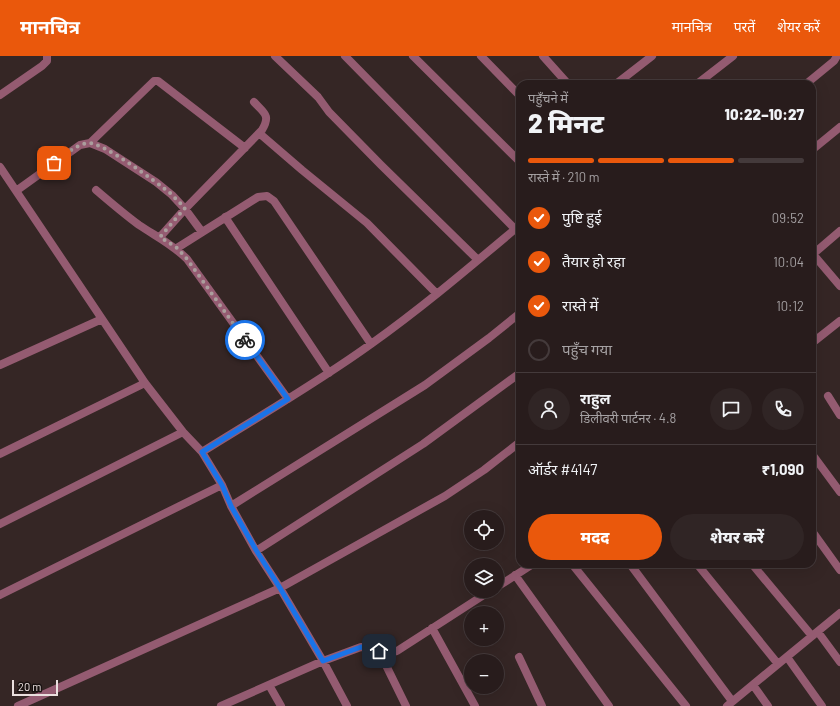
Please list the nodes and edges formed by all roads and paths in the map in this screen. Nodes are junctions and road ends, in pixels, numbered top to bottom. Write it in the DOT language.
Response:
graph roads {
  1 [pos="47,56"];
  2 [pos="275,56"];
  3 [pos="345,56"];
  4 [pos="413,56"];
  5 [pos="481,56"];
  6 [pos="543,56"];
  7 [pos="652,56"];
  8 [pos="733,56"];
  9 [pos="837,61"];
  10 [pos="564,80"];
  11 [pos="621,80"];
  12 [pos="702,80"];
  13 [pos="811,80"];
  14 [pos="516,92"];
  15 [pos="0,95"];
  16 [pos="254,102"];
  17 [pos="840,127"];
  18 [pos="259,133"];
  19 [pos="90,143"];
  20 [pos="816,147"];
  21 [pos="244,148"];
  22 [pos="516,158"];
  23 [pos="0,167"];
  24 [pos="16,190"];
  25 [pos="96,190"];
  26 [pos="185,208"];
  27 [pos="225,217"];
  28 [pos="516,225"];
  29 [pos="516,229"];
  30 [pos="840,231"];
  31 [pos="202,232"];
  32 [pos="160,237"];
  33 [pos="177,248"];
  34 [pos="816,251"];
  35 [pos="816,259"];
  36 [pos="478,260"];
  37 [pos="840,286"];
  38 [pos="437,294"];
  39 [pos="516,316"];
  40 [pos="102,318"];
  41 [pos="840,321"];
  42 [pos="816,340"];
  43 [pos="371,344"];
  44 [pos="0,365"];
  45 [pos="329,373"];
  46 [pos="516,376"];
  47 [pos="145,382"];
  48 [pos="828,396"];
  49 [pos="288,399"];
  50 [pos="840,415"];
  51 [pos="183,432"];
  52 [pos="516,445"];
  53 [pos="202,452"];
  54 [pos="0,454"];
  55 [pos="816,459"];
  56 [pos="222,485"];
  57 [pos="840,492"];
  58 [pos="231,506"];
  59 [pos="0,524"];
  60 [pos="816,537"];
  61 [pos="256,550"];
  62 [pos="526,568"];
  63 [pos="575,568"];
  64 [pos="633,568"];
  65 [pos="701,568"];
  66 [pos="756,568"];
  67 [pos="840,570"];
  68 [pos="515,575"];
  69 [pos="504,582"];
  70 [pos="280,588"];
  71 [pos="0,595"];
  72 [pos="479,598"];
  73 [pos="840,613"];
  74 [pos="432,628"];
  75 [pos="815,634"];
  76 [pos="379,651"];
  77 [pos="519,657"];
  78 [pos="787,657"];
  79 [pos="323,661"];
  80 [pos="840,662"];
  81 [pos="778,664"];
  82 [pos="269,685"];
  83 [pos="752,685"];
  84 [pos="730,704"];
  85 [pos="18,706"];
  86 [pos="221,706"];
  87 [pos="281,706"];
  88 [pos="347,706"];
  89 [pos="406,706"];
  90 [pos="475,706"];
  91 [pos="542,706"];
  92 [pos="609,706"];
  93 [pos="686,706"];
  94 [pos="768,706"];
  95 [pos="822,706"];
  1 -- 15 [label="street"];
  2 -- 36 [label="street"];
  3 -- 28 [label="street"];
  4 -- 22 [label="street"];
  5 -- 14 [label="street"];
  6 -- 10 [label="street"];
  7 -- 11 [label="street"];
  8 -- 12 [label="street"];
  9 -- 13 [label="street"];
  16 -- 18 [label="street"];
  17 -- 20 [label="street"];
  18 -- 21 [label="street"];
  18 -- 38 [label="street"];
  19 -- 21 [label="street"];
  19 -- 24 [label="street"];
  19 -- 26 [label="street"];
  21 -- 26 [label="street"];
  23 -- 24 [label="street"];
  24 -- 40 [label="street"];
  25 -- 32 [label="street"];
  26 -- 31 [label="street"];
  26 -- 32 [label="street"];
  27 -- 31 [label="street"];
  27 -- 43 [label="street"];
  27 -- 45 [label="street"];
  29 -- 36 [label="street"];
  30 -- 34 [label="street"];
  31 -- 33 [label="street"];
  32 -- 33 [label="street"];
  33 -- 49 [label="street"];
  35 -- 37 [label="street"];
  36 -- 38 [label="street"];
  38 -- 43 [label="street"];
  39 -- 58 [label="street"];
  40 -- 44 [label="street"];
  40 -- 47 [label="street"];
  41 -- 42 [label="street"];
  43 -- 45 [label="street"];
  45 -- 49 [label="street"];
  46 -- 61 [label="street"];
  47 -- 51 [label="street"];
  47 -- 54 [label="street"];
  48 -- 50 [label="street"];
  49 -- 53 [label="street"];
  51 -- 53 [label="street"];
  51 -- 59 [label="street"];
  52 -- 70 [label="street"];
  53 -- 56 [label="street"];
  55 -- 57 [label="street"];
  56 -- 58 [label="street"];
  56 -- 71 [label="street"];
  58 -- 61 [label="street"];
  60 -- 67 [label="street"];
  61 -- 70 [label="street"];
  62 -- 68 [label="street"];
  63 -- 93 [label="street"];
  64 -- 84 [label="street"];
  65 -- 81 [label="street"];
  66 -- 75 [label="street"];
  68 -- 69 [label="street"];
  68 -- 92 [label="street"];
  70 -- 79 [label="street"];
  70 -- 85 [label="street"];
  72 -- 74 [label="street"];
  73 -- 75 [label="street"];
  74 -- 76 [label="street"];
  74 -- 90 [label="street"];
  75 -- 78 [label="street"];
  75 -- 80 [label="street"];
  76 -- 79 [label="street"];
  76 -- 89 [label="street"];
  77 -- 91 [label="street"];
  78 -- 81 [label="street"];
  78 -- 95 [label="street"];
  79 -- 82 [label="street"];
  79 -- 88 [label="street"];
  81 -- 83 [label="street"];
  82 -- 86 [label="street"];
  82 -- 87 [label="street"];
  83 -- 84 [label="street"];
  83 -- 94 [label="street"];
}
